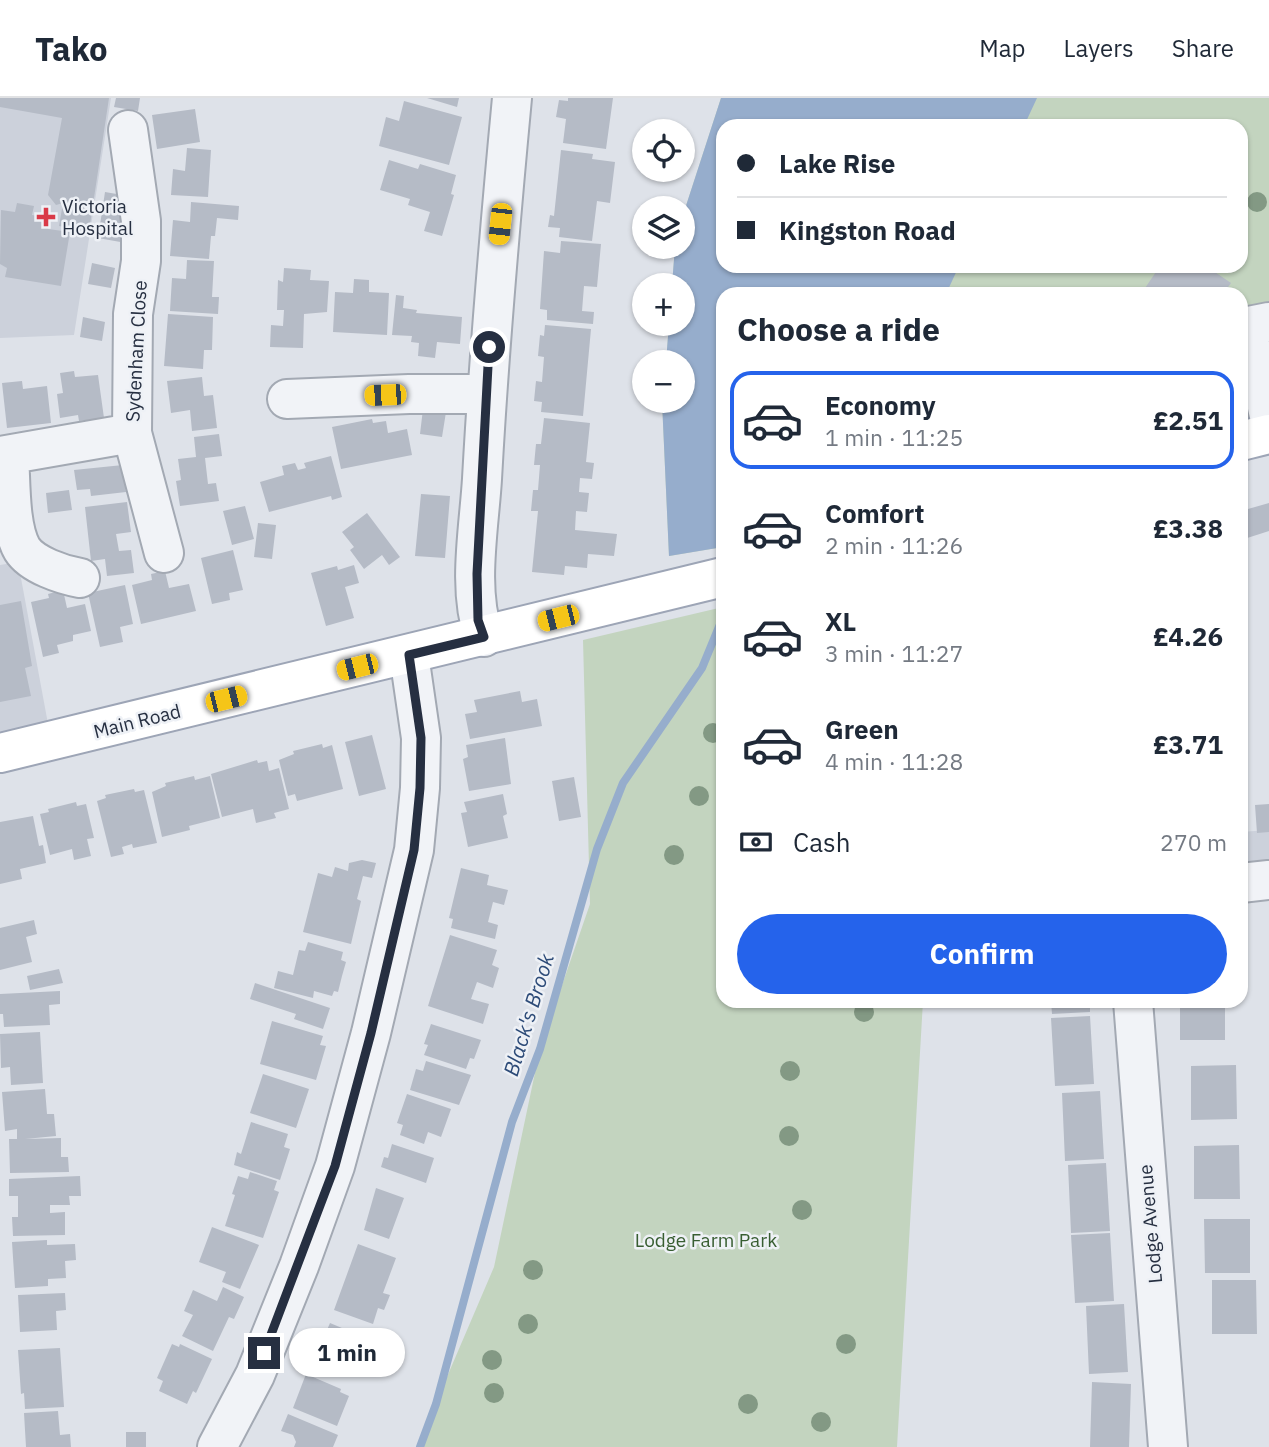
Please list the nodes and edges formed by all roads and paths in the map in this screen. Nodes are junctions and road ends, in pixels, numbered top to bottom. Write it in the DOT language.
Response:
graph roads {
  1 [pos="512,98"];
  2 [pos="128,130"];
  3 [pos="1269,322"];
  4 [pos="487,394"];
  5 [pos="286,399"];
  6 [pos="1269,416"];
  7 [pos="132,433"];
  8 [pos="1269,434"];
  9 [pos="1248,439"];
  10 [pos="4,456"];
  11 [pos="164,553"];
  12 [pos="80,578"];
  13 [pos="716,579"];
  14 [pos="484,637"];
  15 [pos="409,655"];
  16 [pos="0,753"];
  17 [pos="1269,880"];
  18 [pos="1248,882"];
  19 [pos="1133,1008"];
  20 [pos="217,1447"];
  21 [pos="1168,1447"];
  1 -- 4 [label="street"];
  2 -- 7 [label="street, Sydenham Close"];
  3 -- 6 [label="street"];
  4 -- 5 [label="street"];
  4 -- 14 [label="street"];
  7 -- 10 [label="street, Sydenham Close"];
  7 -- 11 [label="street"];
  8 -- 9 [label="main road"];
  10 -- 12 [label="street"];
  13 -- 14 [label="main road, Main Road"];
  14 -- 15 [label="main road, Main Road"];
  15 -- 16 [label="main road, Main Road"];
  15 -- 20 [label="street"];
  17 -- 18 [label="street"];
  19 -- 21 [label="street, Lodge Avenue"];
}
